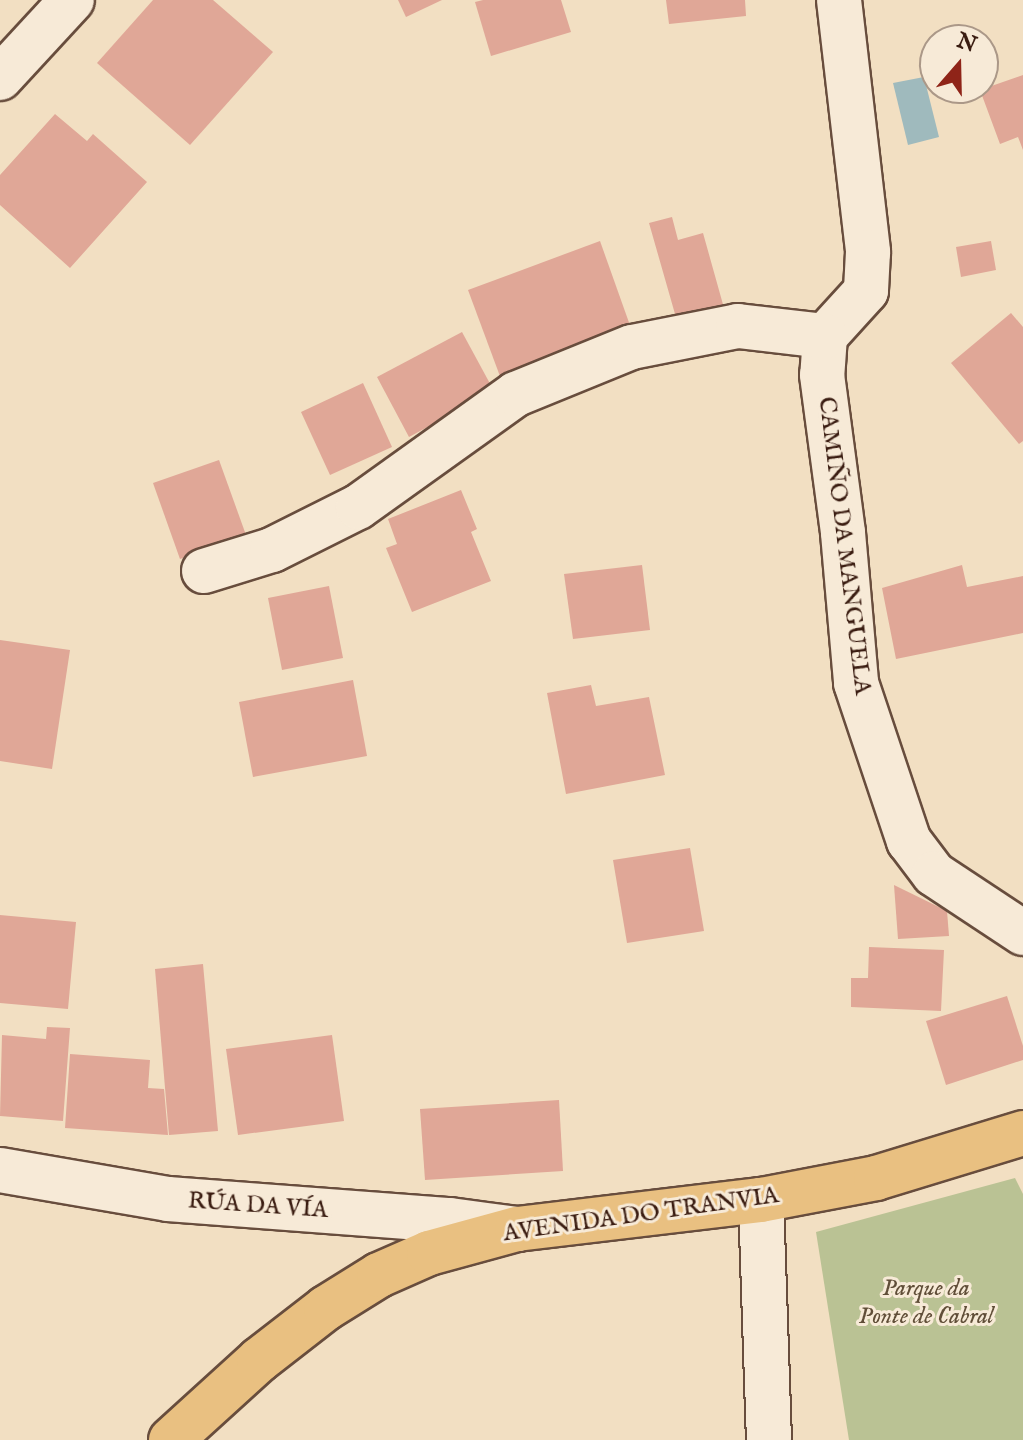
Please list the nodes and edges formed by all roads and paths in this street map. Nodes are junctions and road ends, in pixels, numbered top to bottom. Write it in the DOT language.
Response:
graph roads {
  1 [pos="72,0"];
  2 [pos="839,0"];
  3 [pos="0,78"];
  4 [pos="825,336"];
  5 [pos="204,571"];
  6 [pos="1023,933"];
  7 [pos="1023,1133"];
  8 [pos="0,1170"];
  9 [pos="761,1200"];
  10 [pos="517,1229"];
  11 [pos="171,1440"];
  12 [pos="769,1440"];
  1 -- 3 [label="street"];
  2 -- 4 [label="street"];
  4 -- 5 [label="street"];
  4 -- 6 [label="street, CAMIÑO DA MANGUELA"];
  7 -- 9 [label="main road, AVENIDA DO TRANVIA"];
  8 -- 10 [label="street, RÚA DA VÍA"];
  9 -- 10 [label="main road, AVENIDA DO TRANVIA"];
  9 -- 12 [label="street"];
  10 -- 11 [label="main road, AVENIDA DO TRANVIA"];
}
